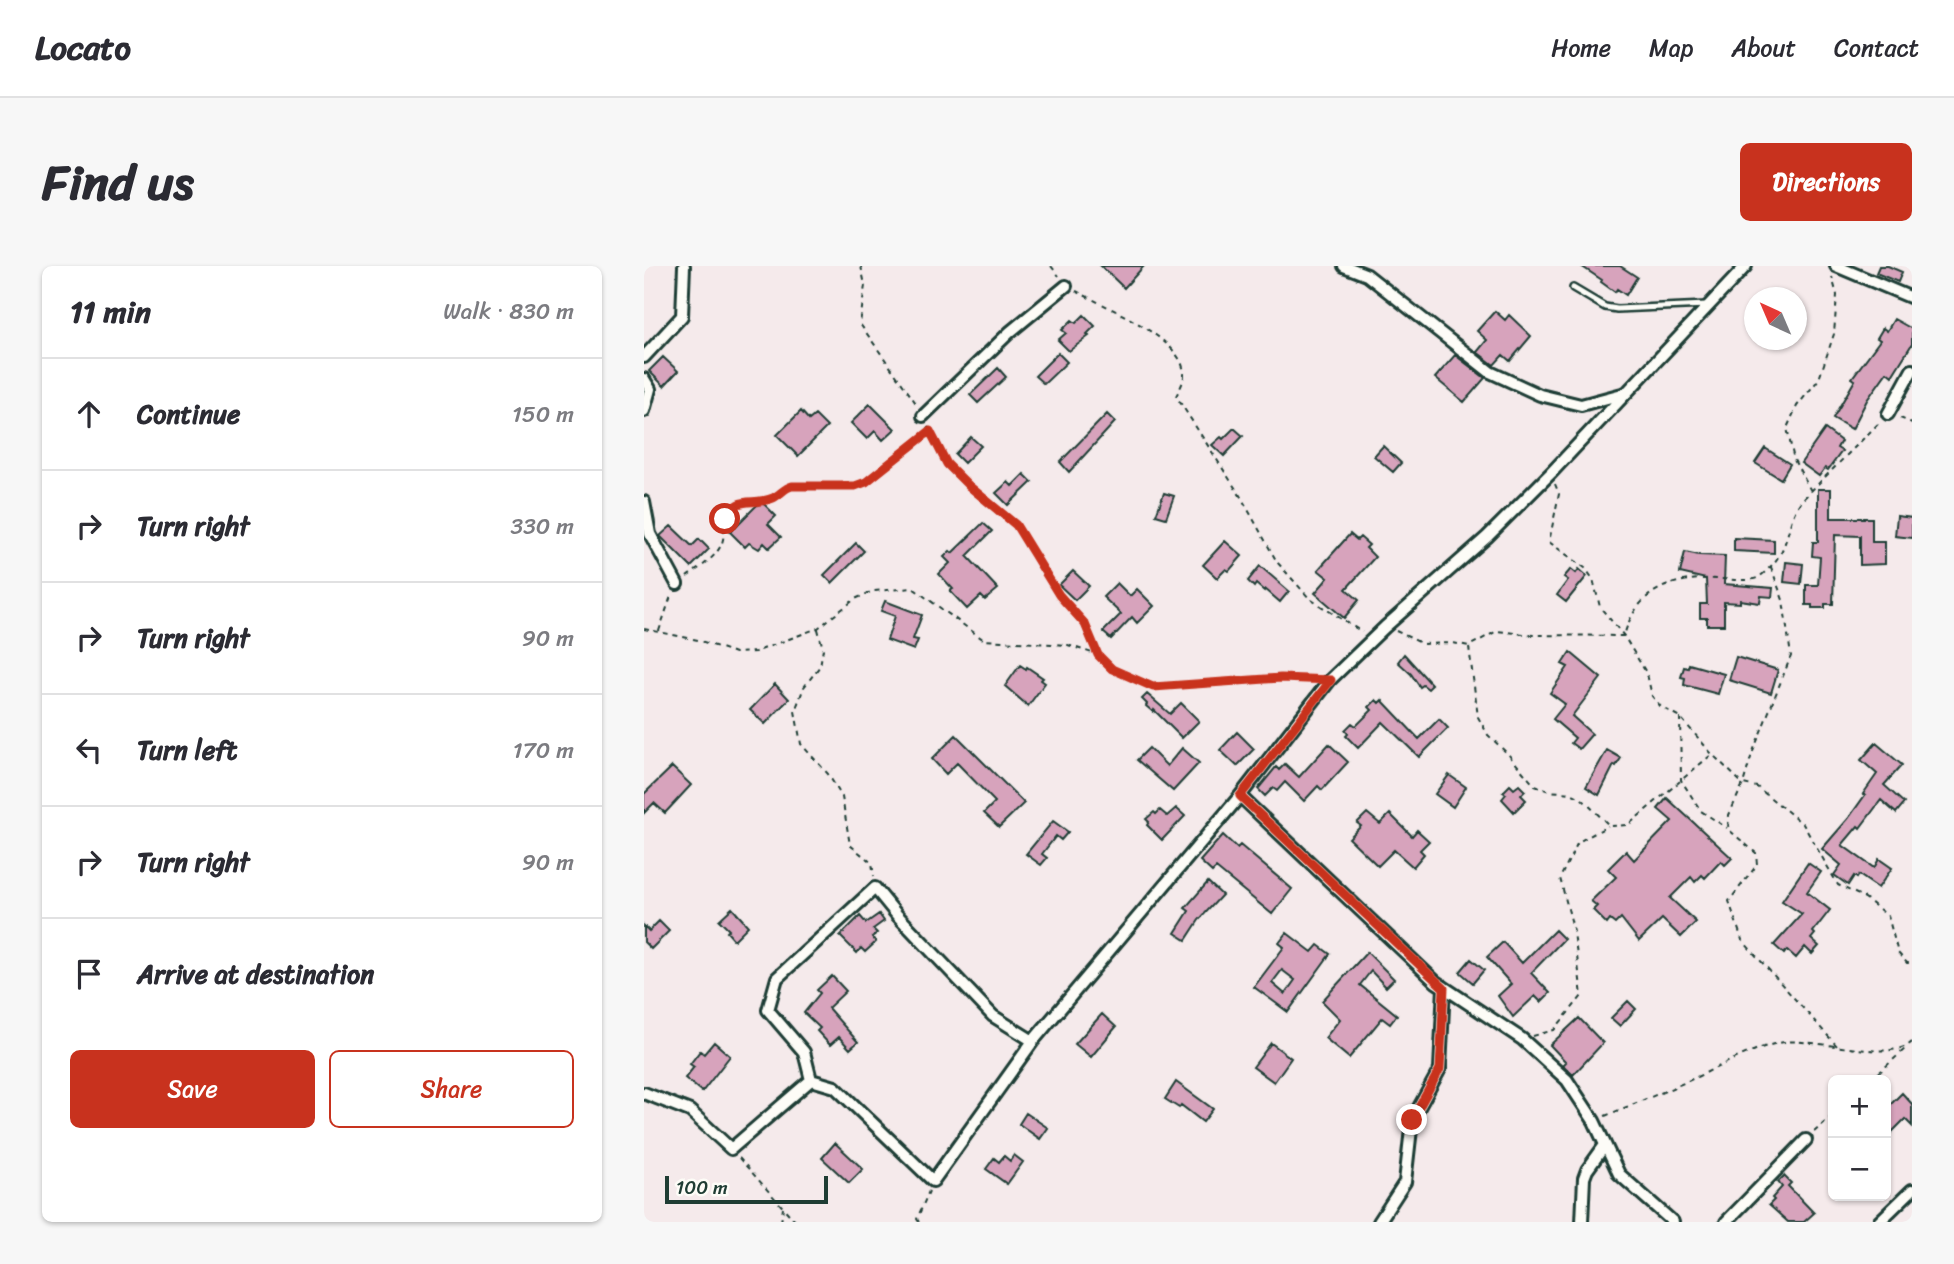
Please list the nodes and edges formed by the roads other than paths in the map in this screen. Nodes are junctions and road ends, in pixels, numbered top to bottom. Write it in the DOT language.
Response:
graph roads {
  1 [pos="684,266"];
  2 [pos="1344,266"];
  3 [pos="1746,266"];
  4 [pos="1834,271"];
  5 [pos="1066,286"];
  6 [pos="1573,288"];
  7 [pos="1912,298"];
  8 [pos="1710,304"];
  9 [pos="644,357"];
  10 [pos="1912,370"];
  11 [pos="644,379"];
  12 [pos="1626,393"];
  13 [pos="644,411"];
  14 [pos="1888,414"];
  15 [pos="923,416"];
  16 [pos="644,502"];
  17 [pos="677,584"];
  18 [pos="1240,796"];
  19 [pos="1444,988"];
  20 [pos="1033,1041"];
  21 [pos="811,1080"];
  22 [pos="644,1093"];
  23 [pos="1806,1140"];
  24 [pos="1605,1145"];
  25 [pos="1912,1190"];
  26 [pos="1379,1222"];
  27 [pos="1582,1222"];
  28 [pos="1673,1222"];
  29 [pos="1726,1222"];
  30 [pos="1879,1222"];
  1 -- 9 [label="street"];
  2 -- 12 [label="street"];
  3 -- 8 [label="street"];
  4 -- 7 [label="street"];
  5 -- 15 [label="street"];
  6 -- 8 [label="lane"];
  8 -- 12 [label="street"];
  10 -- 14 [label="street"];
  11 -- 13 [label="street"];
  12 -- 18 [label="street"];
  16 -- 17 [label="street"];
  18 -- 19 [label="street"];
  18 -- 20 [label="street"];
  19 -- 24 [label="street"];
  19 -- 26 [label="street"];
  20 -- 21 [label="street"];
  20 -- 21 [label="street"];
  21 -- 22 [label="street"];
  23 -- 29 [label="street"];
  24 -- 27 [label="street"];
  24 -- 28 [label="street"];
  25 -- 30 [label="street"];
}
